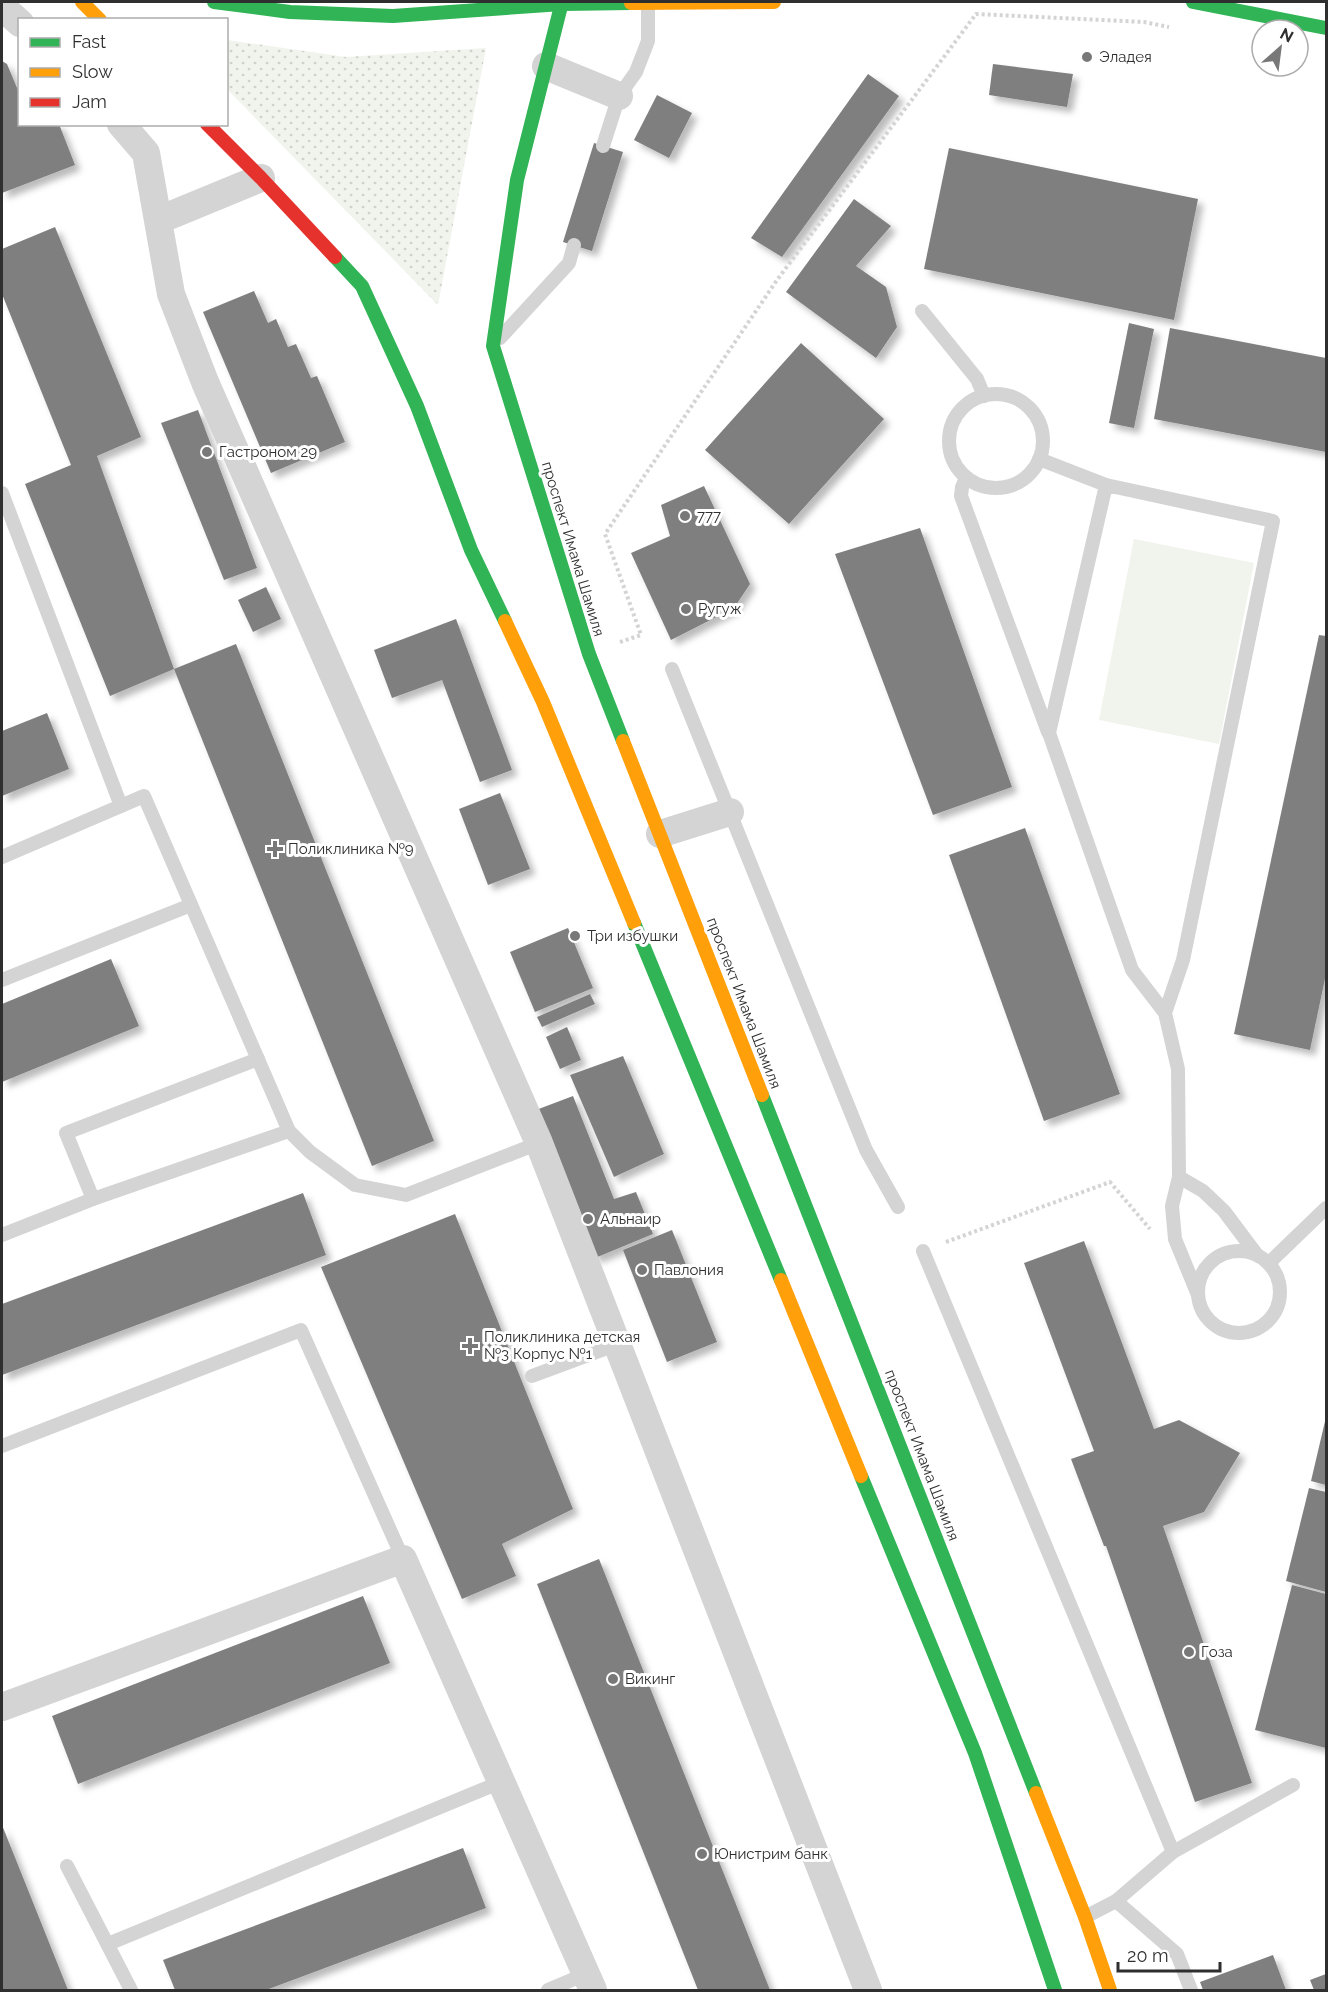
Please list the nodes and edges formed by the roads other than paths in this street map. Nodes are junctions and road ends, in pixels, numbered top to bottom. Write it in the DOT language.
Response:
graph roads {
  1 [pos="82,2"];
  2 [pos="214,2"];
  3 [pos="774,2"];
  4 [pos="1193,2"];
  5 [pos="1248,2"];
  6 [pos="562,3"];
  7 [pos="648,4"];
  8 [pos="2,8"];
  9 [pos="98,18"];
  10 [pos="1326,18"];
  11 [pos="18,21"];
  12 [pos="1326,28"];
  13 [pos="546,66"];
  14 [pos="619,96"];
  15 [pos="123,126"];
  16 [pos="209,126"];
  17 [pos="603,146"];
  18 [pos="261,178"];
  19 [pos="159,220"];
  20 [pos="574,245"];
  21 [pos="922,311"];
  22 [pos="493,346"];
  23 [pos="984,396"];
  24 [pos="1039,459"];
  25 [pos="966,478"];
  26 [pos="1106,485"];
  27 [pos="2,494"];
  28 [pos="672,669"];
  29 [pos="1049,733"];
  30 [pos="121,806"];
  31 [pos="730,812"];
  32 [pos="660,834"];
  33 [pos="2,857"];
  34 [pos="191,906"];
  35 [pos="2,980"];
  36 [pos="1165,1013"];
  37 [pos="258,1059"];
  38 [pos="289,1131"];
  39 [pos="539,1143"];
  40 [pos="1179,1177"];
  41 [pos="93,1199"];
  42 [pos="898,1207"];
  43 [pos="1326,1208"];
  44 [pos="2,1235"];
  45 [pos="923,1251"];
  46 [pos="1257,1255"];
  47 [pos="1269,1263"];
  48 [pos="1198,1295"];
  49 [pos="618,1344"];
  50 [pos="532,1376"];
  51 [pos="2,1446"];
  52 [pos="403,1559"];
  53 [pos="2,1707"];
  54 [pos="501,1782"];
  55 [pos="1293,1785"];
  56 [pos="1173,1852"];
  57 [pos="67,1866"];
  58 [pos="1116,1901"];
  59 [pos="1085,1917"];
  60 [pos="108,1944"];
  61 [pos="590,1982"];
  62 [pos="131,1990"];
  63 [pos="549,1990"];
  64 [pos="868,1990"];
  65 [pos="1055,1990"];
  66 [pos="1110,1990"];
  67 [pos="1191,1990"];
  1 -- 9 [label="main road"];
  2 -- 6 [label="main road"];
  3 -- 7 [label="main road"];
  4 -- 12 [label="main road"];
  5 -- 10 [label="main road"];
  6 -- 7 [label="main road"];
  6 -- 13 [label="main road, проспект Имама Шамиля"];
  7 -- 14 [label="lane"];
  8 -- 11 [label="street"];
  13 -- 14 [label="street"];
  13 -- 22 [label="main road, проспект Имама Шамиля"];
  14 -- 17 [label="lane"];
  15 -- 19 [label="street"];
  16 -- 18 [label="main road"];
  18 -- 19 [label="street"];
  18 -- 65 [label="main road"];
  19 -- 39 [label="street"];
  20 -- 22 [label="lane"];
  21 -- 23 [label="lane"];
  22 -- 32 [label="main road, проспект Имама Шамиля"];
  23 -- 24 [label="lane"];
  23 -- 25 [label="lane"];
  24 -- 25 [label="lane"];
  24 -- 26 [label="lane"];
  25 -- 29 [label="lane"];
  26 -- 29 [label="lane"];
  26 -- 36 [label="lane"];
  27 -- 30 [label="lane"];
  28 -- 31 [label="lane"];
  29 -- 36 [label="lane"];
  30 -- 33 [label="lane"];
  30 -- 34 [label="lane"];
  31 -- 32 [label="street"];
  31 -- 42 [label="lane"];
  32 -- 59 [label="main road, проспект Имама Шамиля"];
  34 -- 35 [label="lane"];
  34 -- 37 [label="lane"];
  36 -- 40 [label="lane"];
  37 -- 38 [label="lane"];
  37 -- 41 [label="lane"];
  38 -- 39 [label="lane"];
  38 -- 41 [label="lane"];
  39 -- 49 [label="street"];
  40 -- 46 [label="lane"];
  40 -- 48 [label="lane"];
  41 -- 44 [label="lane"];
  43 -- 47 [label="lane"];
  45 -- 56 [label="lane"];
  46 -- 47 [label="lane"];
  46 -- 48 [label="lane"];
  47 -- 48 [label="lane"];
  49 -- 50 [label="lane"];
  49 -- 64 [label="street"];
  51 -- 52 [label="lane"];
  52 -- 53 [label="street"];
  52 -- 54 [label="street"];
  54 -- 60 [label="lane"];
  54 -- 61 [label="street"];
  55 -- 56 [label="lane"];
  56 -- 58 [label="lane"];
  57 -- 60 [label="lane"];
  58 -- 59 [label="lane"];
  58 -- 67 [label="lane"];
  59 -- 66 [label="main road, проспект Имама Шамиля"];
  60 -- 62 [label="lane"];
  61 -- 63 [label="lane"];
}
